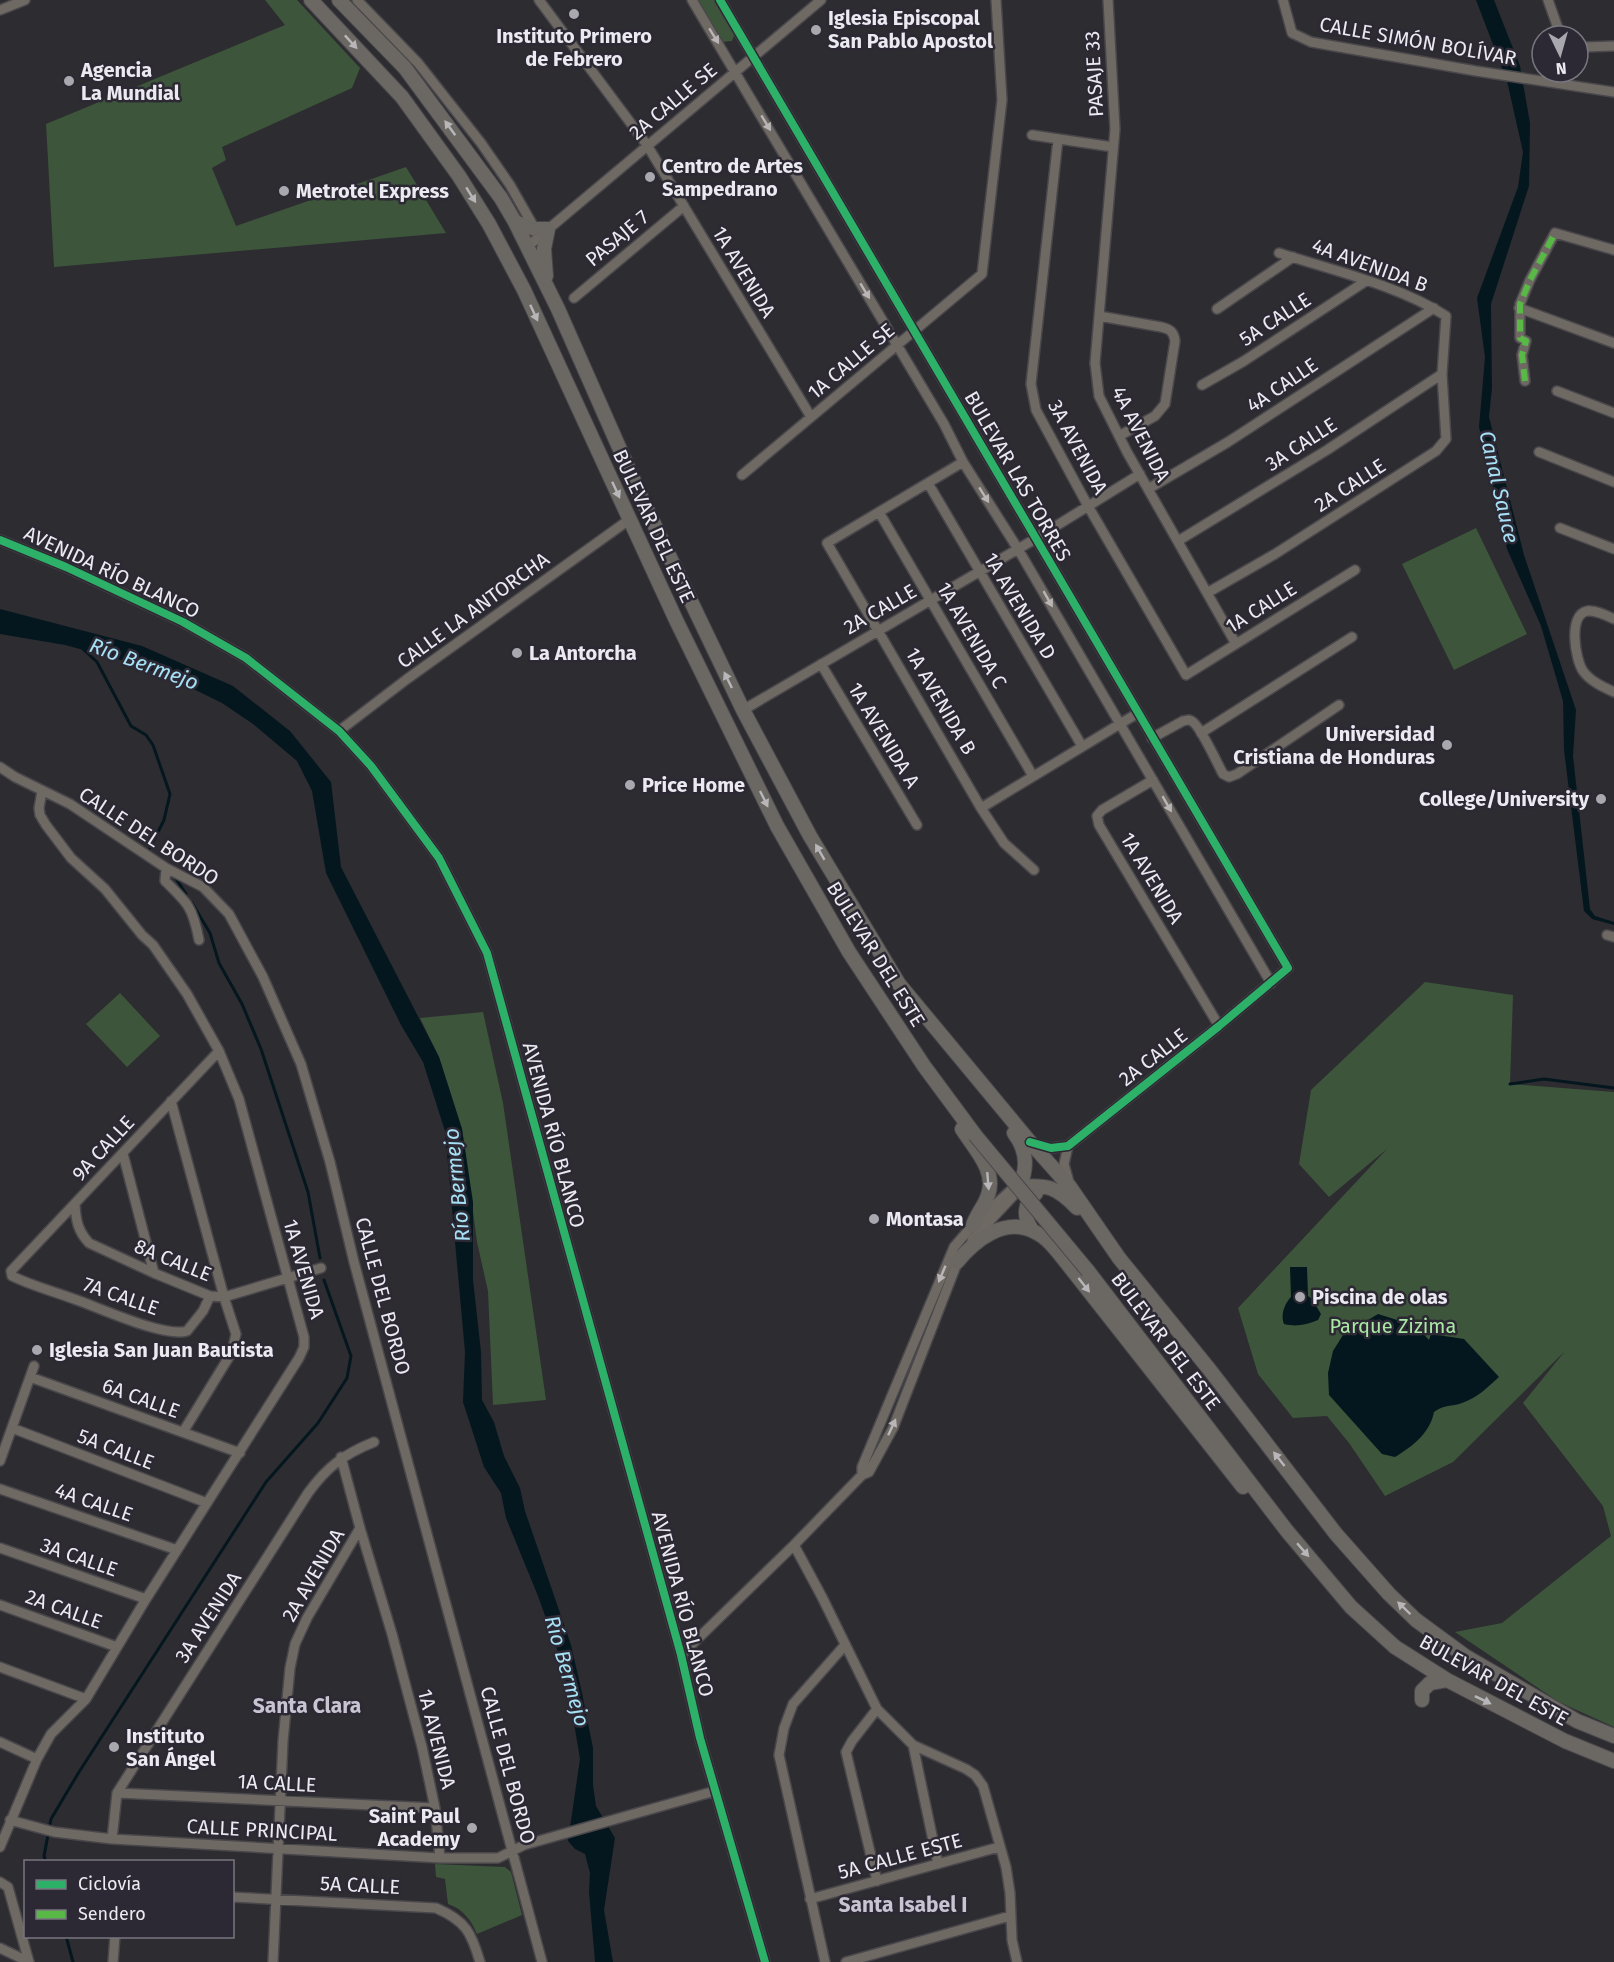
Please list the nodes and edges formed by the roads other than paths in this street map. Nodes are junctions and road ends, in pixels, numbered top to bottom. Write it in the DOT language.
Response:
graph roads {
  1 [pos="25,0"];
  2 [pos="311,0"];
  3 [pos="339,0"];
  4 [pos="357,0"];
  5 [pos="539,0"];
  6 [pos="692,0"];
  7 [pos="720,0"];
  8 [pos="821,0"];
  9 [pos="996,0"];
  10 [pos="1108,0"];
  11 [pos="1283,0"];
  12 [pos="1548,0"];
  13 [pos="0,10"];
  14 [pos="1557,24"];
  15 [pos="1614,46"];
  16 [pos="1590,47"];
  17 [pos="753,57"];
  18 [pos="736,72"];
  19 [pos="1614,92"];
  20 [pos="1032,135"];
  21 [pos="1058,139"];
  22 [pos="648,145"];
  23 [pos="1113,147"];
  24 [pos="684,206"];
  25 [pos="515,222"];
  26 [pos="542,229"];
  27 [pos="527,247"];
  28 [pos="1614,250"];
  29 [pos="1279,253"];
  30 [pos="1293,257"];
  31 [pos="1366,281"];
  32 [pos="547,287"];
  33 [pos="574,298"];
  34 [pos="1434,308"];
  35 [pos="1519,308"];
  36 [pos="1217,309"];
  37 [pos="1099,316"];
  38 [pos="914,331"];
  39 [pos="1614,343"];
  40 [pos="897,345"];
  41 [pos="1442,374"];
  42 [pos="1525,381"];
  43 [pos="1202,385"];
  44 [pos="1557,391"];
  45 [pos="1614,413"];
  46 [pos="810,417"];
  47 [pos="1119,435"];
  48 [pos="1539,452"];
  49 [pos="963,462"];
  50 [pos="1140,474"];
  51 [pos="742,475"];
  52 [pos="1614,482"];
  53 [pos="928,483"];
  54 [pos="1148,489"];
  55 [pos="1088,506"];
  56 [pos="879,512"];
  57 [pos="630,519"];
  58 [pos="1560,528"];
  59 [pos="1035,539"];
  60 [pos="0,540"];
  61 [pos="1178,541"];
  62 [pos="1018,549"];
  63 [pos="1614,549"];
  64 [pos="1355,570"];
  65 [pos="978,572"];
  66 [pos="1207,593"];
  67 [pos="931,600"];
  68 [pos="1614,618"];
  69 [pos="879,630"];
  70 [pos="1352,637"];
  71 [pos="1236,644"];
  72 [pos="821,664"];
  73 [pos="1186,675"];
  74 [pos="1614,692"];
  75 [pos="1339,705"];
  76 [pos="743,710"];
  77 [pos="1138,713"];
  78 [pos="1120,723"];
  79 [pos="339,731"];
  80 [pos="1201,733"];
  81 [pos="1152,738"];
  82 [pos="1082,746"];
  83 [pos="0,767"];
  84 [pos="1033,776"];
  85 [pos="1153,780"];
  86 [pos="42,791"];
  87 [pos="981,808"];
  88 [pos="917,825"];
  89 [pos="777,826"];
  90 [pos="166,868"];
  91 [pos="1034,870"];
  92 [pos="199,940"];
  93 [pos="1288,968"];
  94 [pos="1271,983"];
  95 [pos="916,1005"];
  96 [pos="1219,1026"];
  97 [pos="219,1051"];
  98 [pos="171,1101"];
  99 [pos="1030,1142"];
  100 [pos="1068,1146"];
  101 [pos="123,1154"];
  102 [pos="1019,1187"];
  103 [pos="1070,1187"];
  104 [pos="1052,1188"];
  105 [pos="75,1205"];
  106 [pos="973,1225"];
  107 [pos="1032,1230"];
  108 [pos="1119,1258"];
  109 [pos="957,1262"];
  110 [pos="13,1268"];
  111 [pos="321,1268"];
  112 [pos="154,1273"];
  113 [pos="287,1278"];
  114 [pos="210,1296"];
  115 [pos="224,1297"];
  116 [pos="34,1366"];
  117 [pos="30,1377"];
  118 [pos="12,1428"];
  119 [pos="183,1432"];
  120 [pos="374,1442"];
  121 [pos="240,1453"];
  122 [pos="341,1457"];
  123 [pos="0,1461"];
  124 [pos="862,1475"];
  125 [pos="0,1489"];
  126 [pos="207,1503"];
  127 [pos="360,1528"];
  128 [pos="1287,1531"];
  129 [pos="794,1545"];
  130 [pos="0,1548"];
  131 [pos="177,1550"];
  132 [pos="146,1599"];
  133 [pos="0,1605"];
  134 [pos="845,1645"];
  135 [pos="117,1647"];
  136 [pos="681,1655"];
  137 [pos="0,1667"];
  138 [pos="1446,1680"];
  139 [pos="86,1699"];
  140 [pos="1422,1700"];
  141 [pos="877,1709"];
  142 [pos="1614,1736"];
  143 [pos="0,1742"];
  144 [pos="913,1745"];
  145 [pos="37,1759"];
  146 [pos="1614,1761"];
  147 [pos="715,1791"];
  148 [pos="117,1793"];
  149 [pos="281,1802"];
  150 [pos="435,1808"];
  151 [pos="10,1820"];
  152 [pos="112,1839"];
  153 [pos="0,1847"];
  154 [pos="999,1847"];
  155 [pos="279,1849"];
  156 [pos="513,1852"];
  157 [pos="440,1858"];
  158 [pos="938,1864"];
  159 [pos="877,1881"];
  160 [pos="4,1884"];
  161 [pos="234,1897"];
  162 [pos="276,1899"];
  163 [pos="810,1899"];
  164 [pos="1010,1916"];
  165 [pos="115,1938"];
  166 [pos="0,1948"];
  167 [pos="29,1962"];
  168 [pos="113,1962"];
  169 [pos="273,1962"];
  170 [pos="480,1962"];
  171 [pos="542,1962"];
  172 [pos="765,1962"];
  173 [pos="825,1962"];
  174 [pos="846,1962"];
  175 [pos="1017,1962"];
  1 -- 13 [label="street"];
  2 -- 57 [label="highway, BULEVAR DEL ESTE, one-way"];
  25 -- 3 [label="highway, BULEVAR DEL ESTE, one-way"];
  4 -- 26 [label="street"];
  5 -- 22 [label="street, 1A AVENIDA"];
  6 -- 18 [label="street, BULEVAR LAS TORRES, one-way"];
  7 -- 17 [label="street, BULEVAR LAS TORRES"];
  8 -- 17 [label="street, 2A CALLE SE"];
  9 -- 38 [label="street, 1A CALLE SE"];
  10 -- 23 [label="street, PASAJE 33"];
  11 -- 19 [label="street, CALLE SIMÓN BOLÍVAR"];
  12 -- 14 [label="street"];
  15 -- 16 [label="street"];
  17 -- 18 [label="street, 2A CALLE SE"];
  17 -- 38 [label="street, BULEVAR LAS TORRES"];
  18 -- 22 [label="street, 2A CALLE SE"];
  18 -- 40 [label="street, BULEVAR LAS TORRES, one-way"];
  20 -- 21 [label="street"];
  21 -- 23 [label="street"];
  21 -- 55 [label="street, 3A AVENIDA"];
  22 -- 24 [label="street, 1A AVENIDA"];
  22 -- 26 [label="street, 2A CALLE SE"];
  23 -- 37 [label="street, 4A AVENIDA"];
  24 -- 33 [label="street, PASAJE 7"];
  24 -- 46 [label="street, 1A AVENIDA"];
  25 -- 26 [label="highway"];
  25 -- 27 [label="highway, BULEVAR DEL ESTE"];
  26 -- 27 [label="street, 2A CALLE SE"];
  26 -- 32 [label="highway"];
  27 -- 32 [label="highway, BULEVAR DEL ESTE"];
  28 -- 35 [label="street"];
  29 -- 30 [label="street, 4A AVENIDA B"];
  30 -- 31 [label="street, 4A AVENIDA B"];
  30 -- 36 [label="street"];
  31 -- 34 [label="street, 4A AVENIDA B"];
  31 -- 43 [label="street, 5A CALLE"];
  76 -- 32 [label="highway, BULEVAR DEL ESTE, one-way"];
  34 -- 41 [label="street, 4A AVENIDA B"];
  34 -- 54 [label="street, 4A CALLE"];
  35 -- 39 [label="street"];
  35 -- 42 [label="street"];
  37 -- 47 [label="street, 4A AVENIDA"];
  37 -- 47 [label="street"];
  38 -- 40 [label="street, 1A CALLE SE"];
  38 -- 59 [label="street, BULEVAR LAS TORRES"];
  40 -- 46 [label="street, 1A CALLE SE"];
  40 -- 49 [label="street, BULEVAR LAS TORRES"];
  41 -- 61 [label="street, 3A CALLE"];
  41 -- 66 [label="street, 2A CALLE"];
  44 -- 45 [label="street"];
  46 -- 51 [label="street, 1A CALLE SE"];
  47 -- 50 [label="street, 4A AVENIDA"];
  48 -- 52 [label="street"];
  49 -- 53 [label="street"];
  49 -- 62 [label="street, BULEVAR LAS TORRES, one-way"];
  50 -- 54 [label="street, 4A AVENIDA"];
  50 -- 55 [label="street, 2A CALLE"];
  53 -- 56 [label="street"];
  53 -- 65 [label="street, 1A AVENIDA D"];
  54 -- 61 [label="street, 4A AVENIDA"];
  55 -- 59 [label="street, 2A CALLE"];
  55 -- 73 [label="street, 3A AVENIDA"];
  56 -- 67 [label="street, 1A AVENIDA C"];
  56 -- 69 [label="street, 1A AVENIDA B"];
  57 -- 79 [label="street, CALLE LA ANTORCHA"];
  57 -- 89 [label="highway, BULEVAR DEL ESTE, one-way"];
  58 -- 63 [label="street"];
  59 -- 62 [label="street, 2A CALLE"];
  59 -- 77 [label="street, BULEVAR LAS TORRES"];
  60 -- 79 [label="street, AVENIDA RÍO BLANCO"];
  61 -- 66 [label="street, 4A AVENIDA"];
  62 -- 65 [label="street, 2A CALLE"];
  62 -- 78 [label="street, BULEVAR LAS TORRES, one-way"];
  64 -- 71 [label="street, 1A CALLE"];
  65 -- 67 [label="street, 2A CALLE"];
  65 -- 82 [label="street, 1A AVENIDA D"];
  66 -- 71 [label="street, 4A AVENIDA"];
  67 -- 69 [label="street, 2A CALLE"];
  67 -- 84 [label="street, 1A AVENIDA C"];
  68 -- 74 [label="street"];
  69 -- 72 [label="street, 2A CALLE"];
  69 -- 87 [label="street, 1A AVENIDA B"];
  70 -- 80 [label="street"];
  71 -- 73 [label="street, 1A CALLE"];
  72 -- 76 [label="street, 2A CALLE"];
  72 -- 88 [label="street, 1A AVENIDA A"];
  75 -- 80 [label="street"];
  95 -- 76 [label="highway, BULEVAR DEL ESTE, one-way"];
  77 -- 78 [label="street"];
  77 -- 81 [label="street, BULEVAR LAS TORRES"];
  78 -- 82 [label="street"];
  78 -- 85 [label="street, BULEVAR LAS TORRES"];
  79 -- 136 [label="street, AVENIDA RÍO BLANCO"];
  80 -- 81 [label="street"];
  81 -- 93 [label="street, BULEVAR LAS TORRES"];
  82 -- 84 [label="street"];
  83 -- 86 [label="street, CALLE DEL BORDO"];
  84 -- 87 [label="street"];
  85 -- 94 [label="street, BULEVAR LAS TORRES, one-way"];
  85 -- 96 [label="street, 1A AVENIDA"];
  86 -- 90 [label="street, CALLE DEL BORDO"];
  86 -- 97 [label="street, 1A AVENIDA"];
  87 -- 91 [label="street, 1A AVENIDA B"];
  89 -- 106 [label="highway, one-way"];
  89 -- 128 [label="highway, BULEVAR DEL ESTE, bridge"];
  90 -- 92 [label="street"];
  90 -- 156 [label="street, CALLE DEL BORDO"];
  93 -- 94 [label="street, 2A CALLE"];
  94 -- 96 [label="street, 2A CALLE"];
  95 -- 99 [label="highway, BULEVAR DEL ESTE"];
  95 -- 102 [label="highway"];
  96 -- 100 [label="street, 2A CALLE"];
  97 -- 98 [label="street, 9A CALLE"];
  97 -- 113 [label="street, 1A AVENIDA"];
  98 -- 101 [label="street, 9A CALLE"];
  98 -- 115 [label="street"];
  99 -- 100 [label="street"];
  99 -- 103 [label="highway, BULEVAR DEL ESTE"];
  100 -- 103 [label="street"];
  101 -- 105 [label="street, 9A CALLE"];
  101 -- 112 [label="street"];
  102 -- 104 [label="highway"];
  102 -- 106 [label="street"];
  102 -- 109 [label="street"];
  103 -- 108 [label="highway, BULEVAR DEL ESTE"];
  104 -- 107 [label="highway"];
  104 -- 108 [label="highway"];
  105 -- 110 [label="street, 9A CALLE"];
  105 -- 112 [label="street, 8A CALLE"];
  106 -- 124 [label="street, one-way"];
  107 -- 109 [label="highway"];
  107 -- 128 [label="highway, one-way"];
  142 -- 108 [label="highway, BULEVAR DEL ESTE, one-way"];
  124 -- 109 [label="street, one-way"];
  110 -- 114 [label="street, 7A CALLE"];
  111 -- 113 [label="street, 8A CALLE"];
  112 -- 114 [label="street, 8A CALLE"];
  113 -- 115 [label="street, 8A CALLE"];
  113 -- 121 [label="street, 1A AVENIDA"];
  114 -- 115 [label="street, 8A CALLE"];
  115 -- 119 [label="street"];
  116 -- 117 [label="street"];
  117 -- 118 [label="street"];
  117 -- 119 [label="street, 6A CALLE"];
  118 -- 123 [label="street"];
  118 -- 126 [label="street, 5A CALLE"];
  119 -- 121 [label="street, 6A CALLE"];
  120 -- 122 [label="street, 3A AVENIDA"];
  121 -- 126 [label="street, 1A AVENIDA"];
  122 -- 127 [label="street, 1A AVENIDA"];
  122 -- 148 [label="street, 3A AVENIDA"];
  124 -- 129 [label="street"];
  125 -- 131 [label="street, 4A CALLE"];
  126 -- 131 [label="street, 1A AVENIDA"];
  127 -- 149 [label="street, 2A AVENIDA"];
  127 -- 150 [label="street, 1A AVENIDA"];
  128 -- 138 [label="highway, BULEVAR DEL ESTE, one-way"];
  129 -- 134 [label="street"];
  129 -- 136 [label="street"];
  130 -- 132 [label="street, 3A CALLE"];
  131 -- 132 [label="street, 1A AVENIDA"];
  132 -- 135 [label="street, 1A AVENIDA"];
  133 -- 135 [label="street, 2A CALLE"];
  134 -- 141 [label="street"];
  134 -- 163 [label="street"];
  135 -- 139 [label="street, 1A AVENIDA"];
  136 -- 147 [label="street, AVENIDA RÍO BLANCO"];
  137 -- 139 [label="street"];
  138 -- 140 [label="highway"];
  138 -- 146 [label="highway, BULEVAR DEL ESTE, one-way"];
  139 -- 145 [label="street, 1A AVENIDA"];
  141 -- 144 [label="street"];
  141 -- 159 [label="street"];
  143 -- 145 [label="street"];
  144 -- 154 [label="street"];
  144 -- 158 [label="street"];
  145 -- 151 [label="street, 1A AVENIDA"];
  147 -- 156 [label="street, CALLE PRINCIPAL"];
  147 -- 172 [label="street, AVENIDA RÍO BLANCO"];
  148 -- 149 [label="street, 1A CALLE"];
  148 -- 152 [label="street, 3A AVENIDA"];
  149 -- 150 [label="street, 1A CALLE"];
  149 -- 155 [label="street, 2A AVENIDA"];
  150 -- 157 [label="street, 1A AVENIDA"];
  151 -- 152 [label="street, CALLE PRINCIPAL"];
  151 -- 153 [label="street, 1A AVENIDA"];
  152 -- 155 [label="street, CALLE PRINCIPAL"];
  154 -- 158 [label="street, 5A CALLE ESTE"];
  154 -- 164 [label="street"];
  155 -- 157 [label="street, CALLE PRINCIPAL"];
  155 -- 162 [label="street, 2A AVENIDA"];
  156 -- 157 [label="street, CALLE PRINCIPAL"];
  156 -- 171 [label="street, CALLE DEL BORDO"];
  158 -- 159 [label="street, 5A CALLE ESTE"];
  159 -- 163 [label="street, 5A CALLE ESTE"];
  160 -- 167 [label="street"];
  161 -- 162 [label="street, 5A CALLE"];
  162 -- 169 [label="street, 2A AVENIDA"];
  162 -- 170 [label="street, 5A CALLE"];
  163 -- 173 [label="street"];
  164 -- 174 [label="street"];
  164 -- 175 [label="street"];
  165 -- 168 [label="street"];
  166 -- 167 [label="street"];
}
